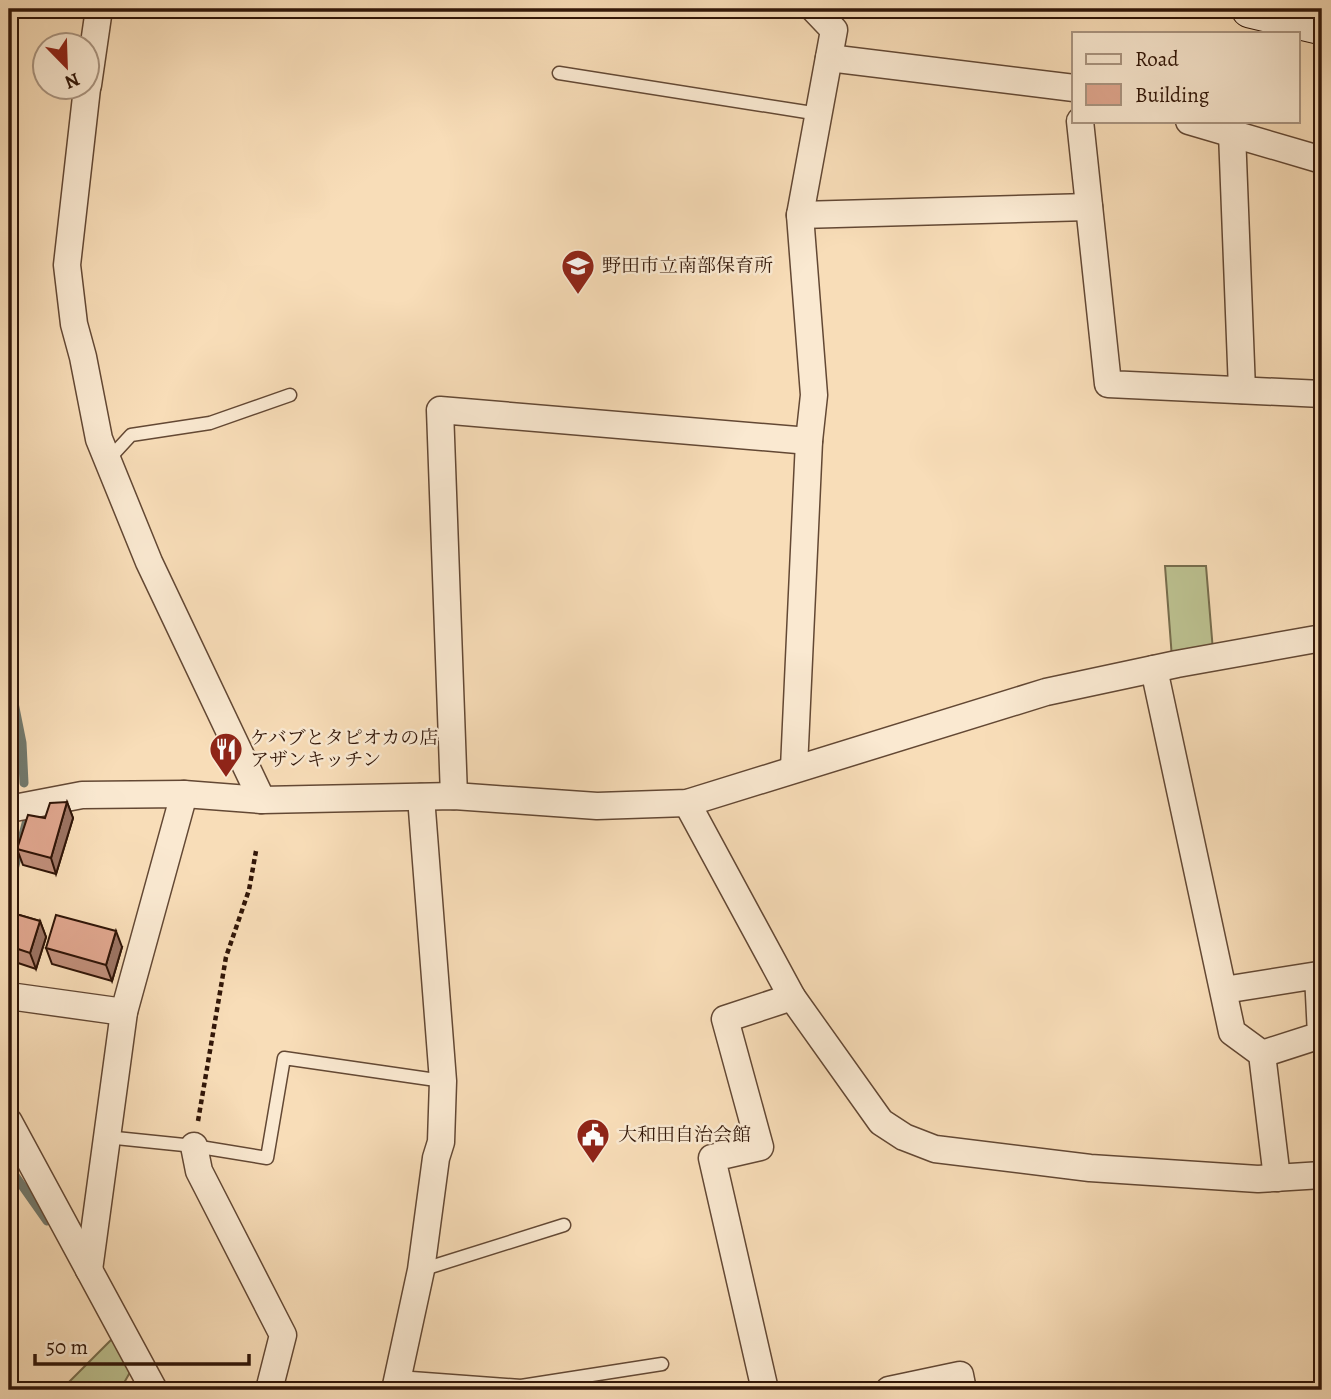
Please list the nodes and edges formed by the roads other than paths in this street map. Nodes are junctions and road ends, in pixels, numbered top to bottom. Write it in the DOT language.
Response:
graph roads {
  1 [pos="99,9"];
  2 [pos="814,9"];
  3 [pos="1250,9"];
  4 [pos="1322,26"];
  5 [pos="95,32"];
  6 [pos="829,58"];
  7 [pos="559,73"];
  8 [pos="1072,88"];
  9 [pos="85,102"];
  10 [pos="819,114"];
  11 [pos="1080,122"];
  12 [pos="1193,122"];
  13 [pos="1232,133"];
  14 [pos="1322,160"];
  15 [pos="1089,207"];
  16 [pos="800,215"];
  17 [pos="1242,390"];
  18 [pos="1322,394"];
  19 [pos="290,395"];
  20 [pos="809,440"];
  21 [pos="108,460"];
  22 [pos="1322,638"];
  23 [pos="1154,669"];
  24 [pos="794,768"];
  25 [pos="184,794"];
  26 [pos="454,796"];
  27 [pos="421,797"];
  28 [pos="262,800"];
  29 [pos="687,803"];
  30 [pos="9,809"];
  31 [pos="1224,990"];
  32 [pos="9,996"];
  33 [pos="792,997"];
  34 [pos="124,1012"];
  35 [pos="1262,1054"];
  36 [pos="443,1081"];
  37 [pos="9,1122"];
  38 [pos="106,1137"];
  39 [pos="194,1146"];
  40 [pos="1322,1175"];
  41 [pos="1277,1178"];
  42 [pos="564,1224"];
  43 [pos="89,1270"];
  44 [pos="421,1270"];
  45 [pos="662,1364"];
  46 [pos="397,1384"];
  47 [pos="154,1390"];
  48 [pos="269,1390"];
  49 [pos="765,1390"];
  50 [pos="889,1390"];
  51 [pos="963,1390"];
  1 -- 5 [label="street"];
  2 -- 6 [label="street"];
  3 -- 4 [label="street"];
  6 -- 8 [label="street"];
  6 -- 10 [label="street"];
  7 -- 10 [label="lane"];
  9 -- 21 [label="street"];
  10 -- 16 [label="street"];
  11 -- 15 [label="street"];
  12 -- 13 [label="street"];
  13 -- 14 [label="street"];
  13 -- 17 [label="street"];
  15 -- 16 [label="street"];
  15 -- 17 [label="street"];
  16 -- 20 [label="street"];
  17 -- 18 [label="street"];
  19 -- 21 [label="lane"];
  20 -- 24 [label="street"];
  20 -- 26 [label="street"];
  21 -- 28 [label="street"];
  22 -- 23 [label="street"];
  23 -- 24 [label="street"];
  23 -- 31 [label="street"];
  24 -- 29 [label="street"];
  25 -- 28 [label="street"];
  25 -- 30 [label="street"];
  25 -- 34 [label="street"];
  26 -- 27 [label="street"];
  26 -- 29 [label="street"];
  27 -- 28 [label="street"];
  27 -- 36 [label="street"];
  29 -- 33 [label="street"];
  31 -- 35 [label="street"];
  31 -- 35 [label="street"];
  32 -- 34 [label="street"];
  33 -- 41 [label="street"];
  33 -- 49 [label="street"];
  34 -- 38 [label="street"];
  35 -- 41 [label="street"];
  36 -- 39 [label="lane"];
  36 -- 44 [label="street"];
  37 -- 43 [label="street"];
  38 -- 39 [label="lane"];
  38 -- 43 [label="street"];
  39 -- 48 [label="street"];
  40 -- 41 [label="street"];
  42 -- 44 [label="lane"];
  43 -- 47 [label="street"];
  44 -- 46 [label="street"];
  45 -- 46 [label="lane"];
  50 -- 51 [label="street"];
}
